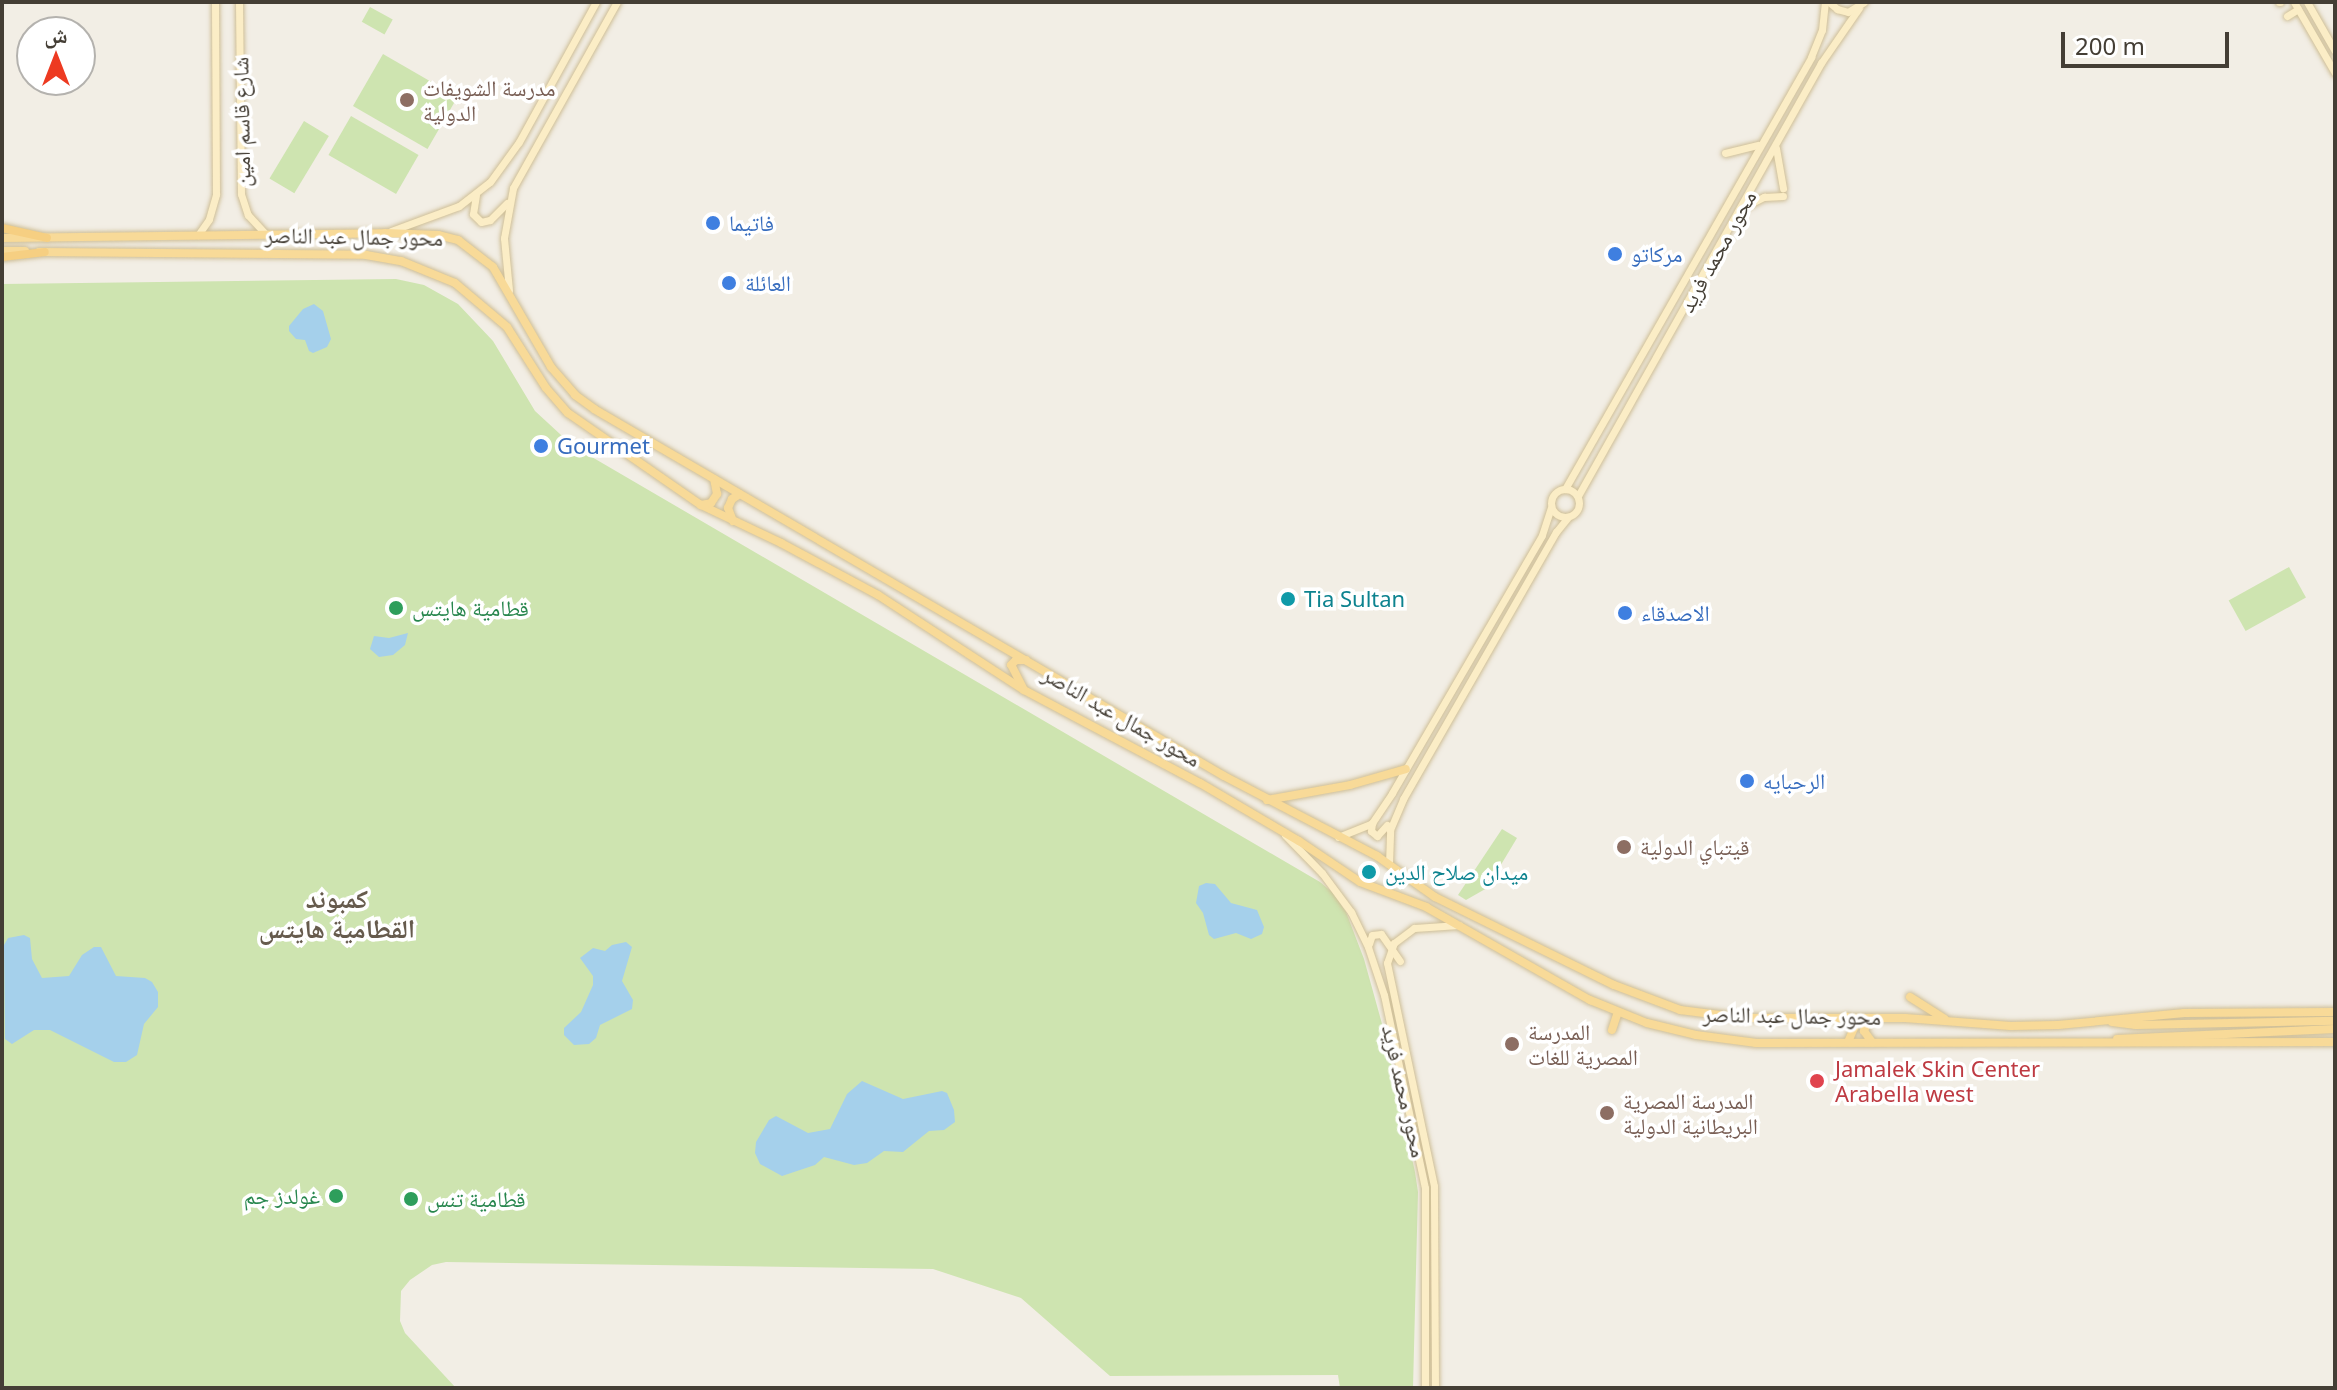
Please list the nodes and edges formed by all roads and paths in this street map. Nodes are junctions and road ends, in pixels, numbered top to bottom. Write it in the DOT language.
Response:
graph roads {
  1 [pos="215,2"];
  2 [pos="239,2"];
  3 [pos="596,2"];
  4 [pos="617,2"];
  5 [pos="1827,2"];
  6 [pos="2307,2"];
  7 [pos="1862,5"];
  8 [pos="2296,6"];
  9 [pos="2287,16"];
  10 [pos="2335,51"];
  11 [pos="1811,57"];
  12 [pos="1821,63"];
  13 [pos="2335,73"];
  14 [pos="1760,144"];
  15 [pos="1776,148"];
  16 [pos="1725,153"];
  17 [pos="476,195"];
  18 [pos="509,201"];
  19 [pos="1741,209"];
  20 [pos="2,228"];
  21 [pos="385,233"];
  22 [pos="266,234"];
  23 [pos="198,235"];
  24 [pos="2,238"];
  25 [pos="47,238"];
  26 [pos="2,251"];
  27 [pos="45,252"];
  28 [pos="2,257"];
  29 [pos="509,290"];
  30 [pos="714,479"];
  31 [pos="1565,489"];
  32 [pos="740,494"];
  33 [pos="1578,496"];
  34 [pos="701,505"];
  35 [pos="1551,508"];
  36 [pos="1568,517"];
  37 [pos="733,521"];
  38 [pos="1027,660"];
  39 [pos="1024,690"];
  40 [pos="1406,769"];
  41 [pos="1267,800"];
  42 [pos="1394,818"];
  43 [pos="1372,823"];
  44 [pos="1277,828"];
  45 [pos="1338,837"];
  46 [pos="1389,864"];
  47 [pos="1459,925"];
  48 [pos="1368,947"];
  49 [pos="1390,951"];
  50 [pos="1400,961"];
  51 [pos="1910,997"];
  52 [pos="1618,1012"];
  53 [pos="2335,1012"];
  54 [pos="1847,1017"];
  55 [pos="1869,1018"];
  56 [pos="1949,1021"];
  57 [pos="2106,1021"];
  58 [pos="2335,1021"];
  59 [pos="2335,1029"];
  60 [pos="1612,1030"];
  61 [pos="1848,1042"];
  62 [pos="1872,1042"];
  63 [pos="2335,1042"];
  64 [pos="2100,1043"];
  65 [pos="1448,1277"];
  66 [pos="1436,1278"];
  67 [pos="1425,1388"];
  68 [pos="1435,1388"];
  1 -- 23 [label="main road, شارع قاسم امين"];
  2 -- 22 [label="main road, شارع قاسم امين"];
  3 -- 17 [label="main road"];
  4 -- 18 [label="main road"];
  5 -- 7 [label="main road"];
  5 -- 11 [label="main road, محور محمد فريد"];
  6 -- 10 [label="main road"];
  7 -- 12 [label="main road, محور محمد فريد"];
  8 -- 9 [label="main road"];
  8 -- 13 [label="main road"];
  11 -- 12 [label="main road"];
  11 -- 14 [label="main road, محور محمد فريد"];
  12 -- 15 [label="main road, محور محمد فريد"];
  14 -- 16 [label="main road"];
  14 -- 31 [label="main road, محور محمد فريد"];
  15 -- 19 [label="main road, محور محمد فريد"];
  15 -- 19 [label="main road"];
  17 -- 18 [label="main road"];
  17 -- 21 [label="main road"];
  18 -- 29 [label="main road"];
  19 -- 33 [label="main road, محور محمد فريد"];
  20 -- 25 [label="highway"];
  21 -- 22 [label="main road, محور جمال عبد الناصر"];
  21 -- 29 [label="main road, محور جمال عبد الناصر"];
  22 -- 23 [label="main road, محور جمال عبد الناصر"];
  23 -- 25 [label="main road, محور جمال عبد الناصر"];
  24 -- 25 [label="main road, محور جمال عبد الناصر"];
  26 -- 27 [label="main road, محور جمال عبد الناصر"];
  27 -- 28 [label="highway"];
  27 -- 34 [label="main road, محور جمال عبد الناصر"];
  29 -- 30 [label="main road, محور جمال عبد الناصر"];
  30 -- 32 [label="main road, محور جمال عبد الناصر"];
  30 -- 34 [label="main road"];
  31 -- 33 [label="main road"];
  31 -- 35 [label="main road"];
  32 -- 37 [label="main road"];
  32 -- 38 [label="main road, محور جمال عبد الناصر"];
  33 -- 36 [label="main road"];
  34 -- 37 [label="main road, محور جمال عبد الناصر"];
  35 -- 36 [label="main road"];
  35 -- 40 [label="main road"];
  36 -- 42 [label="main road"];
  37 -- 39 [label="main road, محور جمال عبد الناصر"];
  38 -- 39 [label="main road"];
  38 -- 41 [label="main road, محور جمال عبد الناصر"];
  39 -- 44 [label="main road, محور جمال عبد الناصر"];
  40 -- 41 [label="main road"];
  40 -- 43 [label="main road"];
  41 -- 45 [label="main road, محور جمال عبد الناصر"];
  42 -- 43 [label="main road"];
  42 -- 46 [label="main road"];
  43 -- 45 [label="main road"];
  44 -- 47 [label="main road, محور جمال عبد الناصر"];
  44 -- 48 [label="main road, محور محمد فريد"];
  45 -- 46 [label="main road, محور جمال عبد الناصر"];
  46 -- 54 [label="main road, محور جمال عبد الناصر"];
  47 -- 49 [label="main road"];
  47 -- 52 [label="main road, محور جمال عبد الناصر"];
  48 -- 49 [label="main road"];
  48 -- 67 [label="main road, محور محمد فريد"];
  49 -- 50 [label="main road"];
  49 -- 66 [label="main road, محور محمد فريد"];
  51 -- 56 [label="main road"];
  52 -- 60 [label="main road"];
  52 -- 61 [label="main road, محور جمال عبد الناصر"];
  53 -- 57 [label="main road, محور جمال عبد الناصر"];
  54 -- 55 [label="main road, محور جمال عبد الناصر"];
  54 -- 61 [label="main road"];
  55 -- 56 [label="main road, محور جمال عبد الناصر"];
  55 -- 62 [label="main road"];
  56 -- 57 [label="main road, محور جمال عبد الناصر"];
  57 -- 58 [label="main road"];
  59 -- 64 [label="main road"];
  61 -- 62 [label="main road, محور جمال عبد الناصر"];
  62 -- 64 [label="main road, محور جمال عبد الناصر"];
  63 -- 64 [label="main road, محور جمال عبد الناصر"];
  65 -- 66 [label="main road"];
  66 -- 68 [label="main road, محور محمد فريد"];
}
